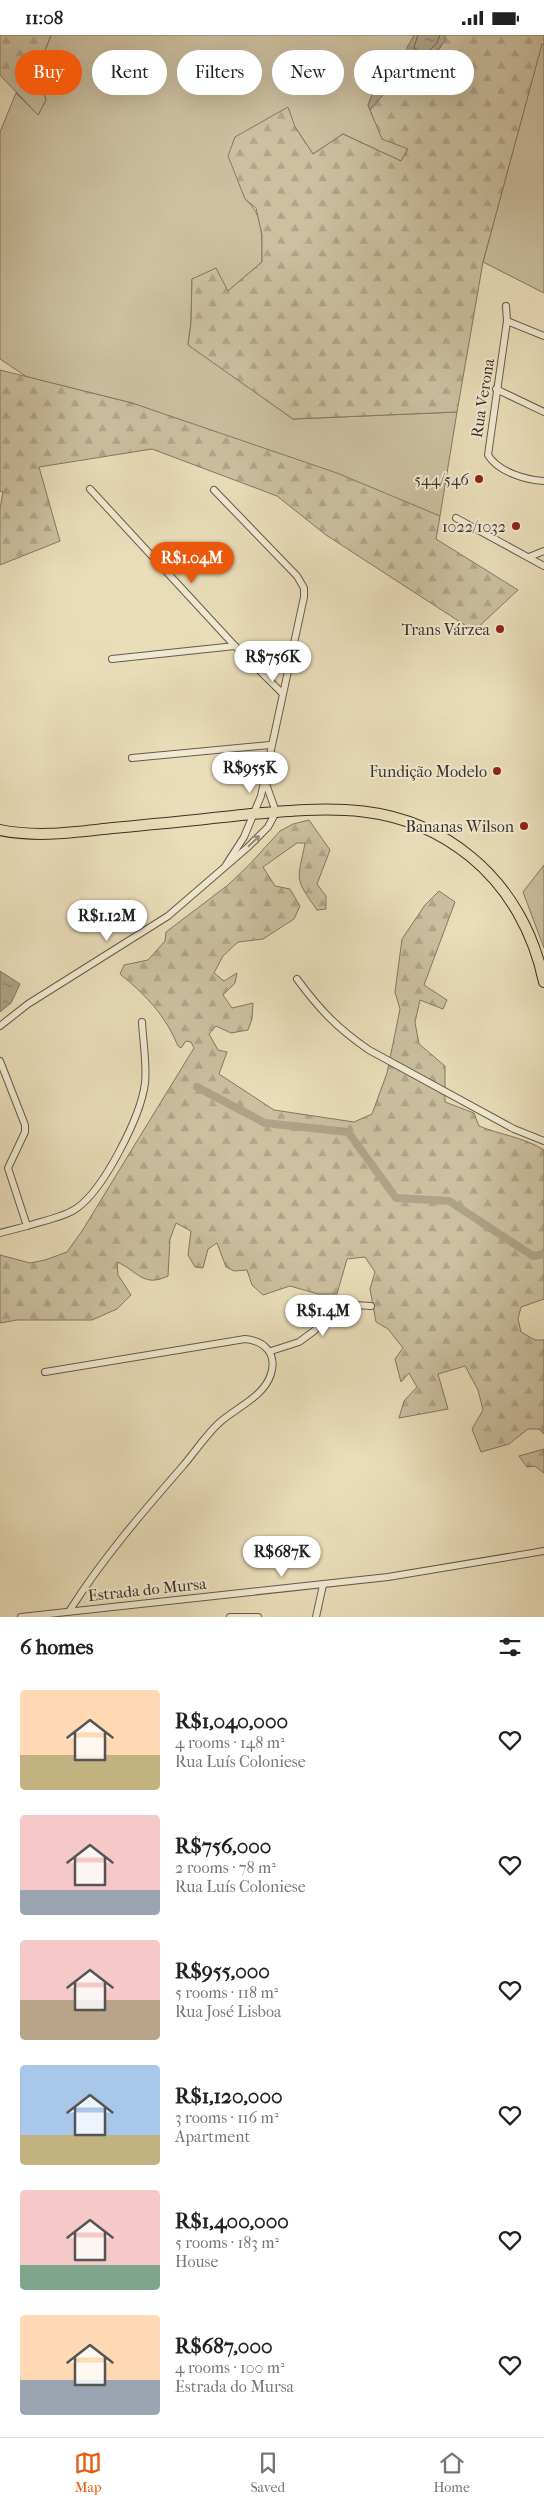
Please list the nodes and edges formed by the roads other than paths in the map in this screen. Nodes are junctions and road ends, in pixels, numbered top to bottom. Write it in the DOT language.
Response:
graph roads {
  1 [pos="506,306"];
  2 [pos="507,321"];
  3 [pos="544,336"];
  4 [pos="496,389"];
  5 [pos="544,412"];
  6 [pos="544,481"];
  7 [pos="90,489"];
  8 [pos="214,490"];
  9 [pos="456,518"];
  10 [pos="544,551"];
  11 [pos="529,557"];
  12 [pos="544,566"];
  13 [pos="235,646"];
  14 [pos="112,659"];
  15 [pos="282,693"];
  16 [pos="270,745"];
  17 [pos="132,758"];
  18 [pos="264,779"];
  19 [pos="276,812"];
  20 [pos="253,814"];
  21 [pos="0,830"];
  22 [pos="226,865"];
  23 [pos="297,979"];
  24 [pos="544,982"];
  25 [pos="142,1022"];
  26 [pos="0,1026"];
  27 [pos="0,1061"];
  28 [pos="544,1141"];
  29 [pos="27,1226"];
  30 [pos="0,1233"];
  31 [pos="370,1306"];
  32 [pos="270,1351"];
  33 [pos="45,1372"];
  34 [pos="544,1551"];
  35 [pos="323,1585"];
  36 [pos="70,1610"];
  37 [pos="319,1616"];
  38 [pos="21,1617"];
  39 [pos="230,1617"];
  40 [pos="258,1617"];
  1 -- 2 [label="street, Rua Verona"];
  2 -- 3 [label="street"];
  2 -- 4 [label="street, Rua Verona"];
  4 -- 5 [label="street"];
  4 -- 6 [label="street, Rua Verona"];
  7 -- 13 [label="street"];
  8 -- 15 [label="street"];
  9 -- 11 [label="street"];
  10 -- 11 [label="street"];
  11 -- 12 [label="street"];
  13 -- 14 [label="street"];
  13 -- 15 [label="street"];
  15 -- 16 [label="street"];
  16 -- 17 [label="street"];
  16 -- 18 [label="street"];
  18 -- 19 [label="street"];
  18 -- 20 [label="street"];
  19 -- 20 [label="main road"];
  22 -- 19 [label="street, one-way"];
  19 -- 24 [label="main road"];
  20 -- 21 [label="main road"];
  20 -- 22 [label="street"];
  22 -- 26 [label="street"];
  23 -- 28 [label="street"];
  25 -- 29 [label="street"];
  27 -- 29 [label="street"];
  29 -- 30 [label="street"];
  31 -- 32 [label="street"];
  32 -- 33 [label="street"];
  32 -- 36 [label="street"];
  34 -- 35 [label="street, Estrada do Mursa"];
  35 -- 36 [label="street, Estrada do Mursa"];
  35 -- 37 [label="street"];
  36 -- 38 [label="street, Estrada do Mursa"];
  39 -- 40 [label="street"];
}
